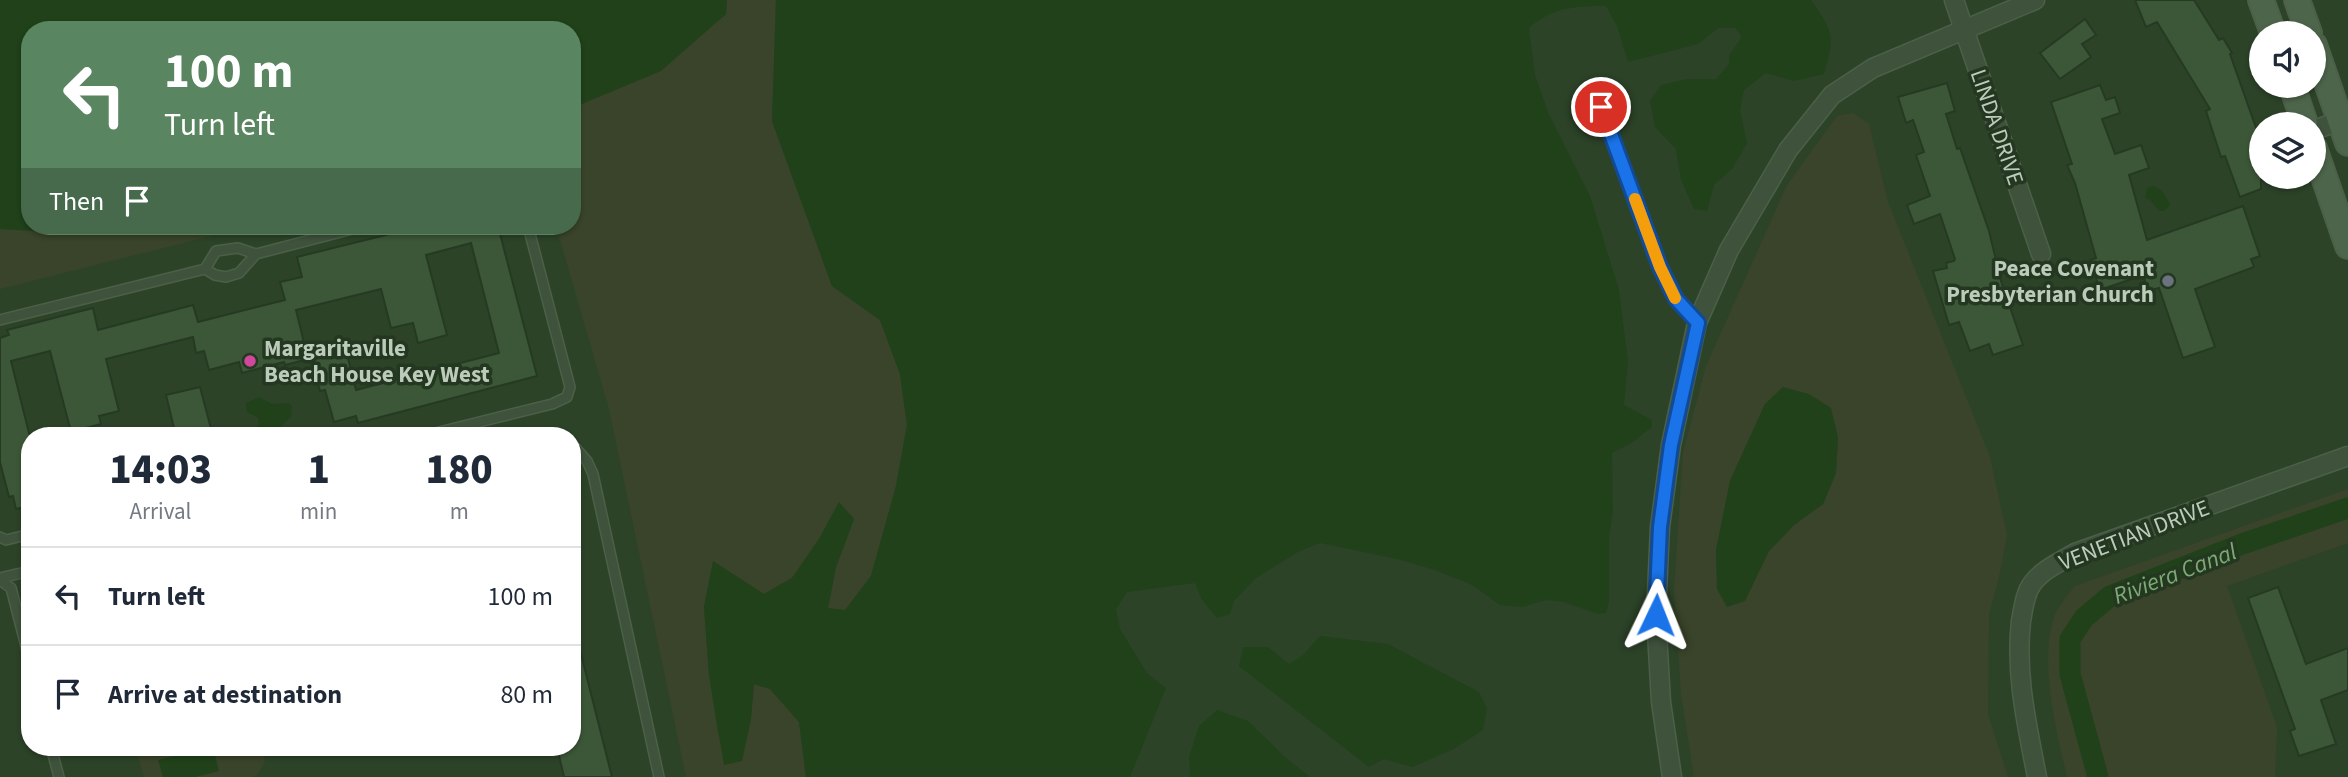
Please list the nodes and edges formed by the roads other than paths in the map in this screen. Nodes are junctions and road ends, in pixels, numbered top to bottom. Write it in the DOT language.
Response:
graph roads {
  1 [pos="1954,0"];
  2 [pos="2035,0"];
  3 [pos="2261,0"];
  4 [pos="2297,0"];
  5 [pos="2269,21"];
  6 [pos="2305,21"];
  7 [pos="1964,30"];
  8 [pos="2326,77"];
  9 [pos="1601,107"];
  10 [pos="2345,127"];
  11 [pos="2326,129"];
  12 [pos="2326,183"];
  13 [pos="329,235"];
  14 [pos="530,235"];
  15 [pos="2348,246"];
  16 [pos="256,254"];
  17 [pos="2041,254"];
  18 [pos="205,269"];
  19 [pos="0,320"];
  20 [pos="1698,323"];
  21 [pos="459,427"];
  22 [pos="581,454"];
  23 [pos="2348,456"];
  24 [pos="21,536"];
  25 [pos="0,537"];
  26 [pos="21,573"];
  27 [pos="0,579"];
  28 [pos="21,627"];
  29 [pos="53,756"];
  30 [pos="59,777"];
  31 [pos="659,777"];
  32 [pos="1672,777"];
  33 [pos="2037,777"];
  1 -- 7 [label="street, LINDA DRIVE"];
  2 -- 7 [label="street"];
  3 -- 5 [label="main road"];
  4 -- 6 [label="main road"];
  7 -- 17 [label="street, LINDA DRIVE"];
  7 -- 20 [label="street"];
  8 -- 10 [label="main road"];
  9 -- 20 [label="lane"];
  10 -- 11 [label="street"];
  12 -- 15 [label="main road"];
  13 -- 16 [label="lane"];
  14 -- 21 [label="lane"];
  16 -- 18 [label="lane"];
  16 -- 18 [label="lane"];
  18 -- 19 [label="lane"];
  20 -- 32 [label="street"];
  22 -- 31 [label="lane"];
  23 -- 33 [label="street, VENETIAN DRIVE"];
  24 -- 25 [label="lane"];
  26 -- 27 [label="lane"];
  27 -- 28 [label="lane"];
  29 -- 30 [label="lane"];
}
